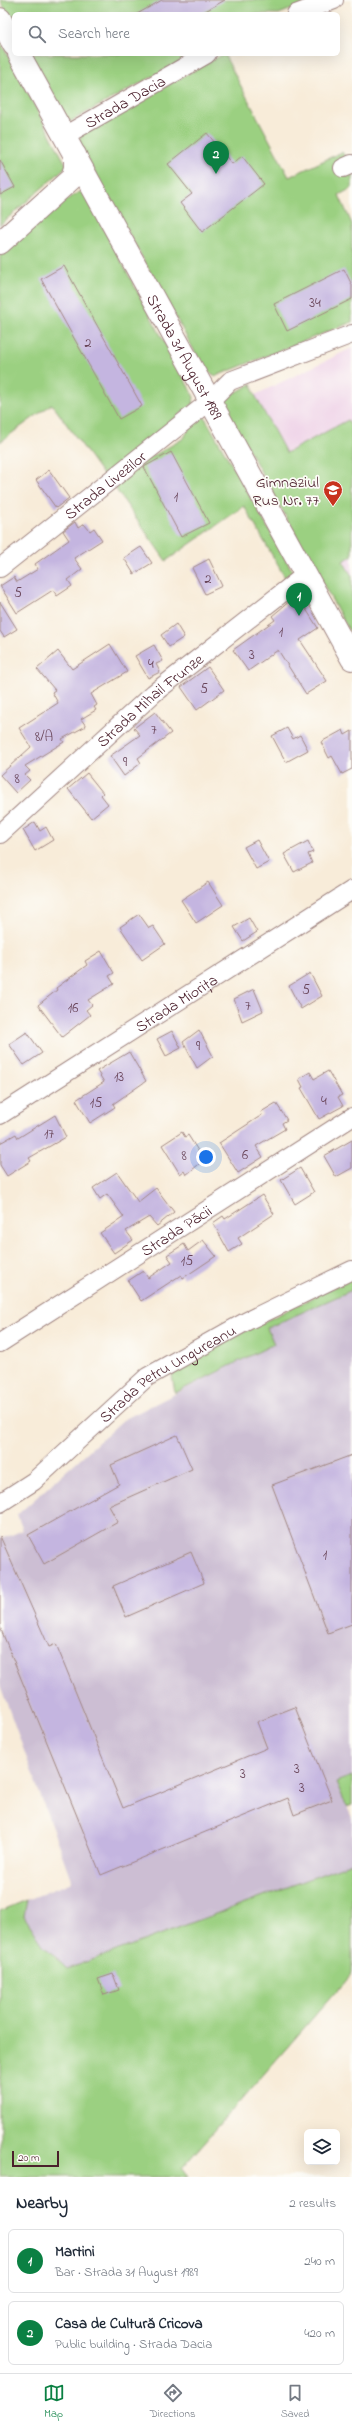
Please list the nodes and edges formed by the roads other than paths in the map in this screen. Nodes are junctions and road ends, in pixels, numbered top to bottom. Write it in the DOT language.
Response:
graph roads {
  1 [pos="334,0"];
  2 [pos="301,12"];
  3 [pos="0,19"];
  4 [pos="12,40"];
  5 [pos="20,56"];
  6 [pos="204,56"];
  7 [pos="64,136"];
  8 [pos="75,155"];
  9 [pos="0,243"];
  10 [pos="352,334"];
  11 [pos="210,401"];
  12 [pos="0,568"];
  13 [pos="305,574"];
  14 [pos="352,659"];
  15 [pos="0,834"];
  16 [pos="352,890"];
  17 [pos="0,1115"];
  18 [pos="352,1117"];
  19 [pos="352,1270"];
  20 [pos="0,1343"];
  21 [pos="0,1503"];
  1 -- 2 [label="street"];
  3 -- 4 [label="street"];
  5 -- 7 [label="street, Strada 31 August 1989"];
  6 -- 7 [label="street, Strada Dacia"];
  7 -- 8 [label="street, Strada 31 August 1989"];
  8 -- 9 [label="street"];
  8 -- 11 [label="street, Strada 31 August 1989"];
  10 -- 11 [label="street, Strada Livezilor"];
  11 -- 12 [label="street, Strada Livezilor"];
  11 -- 13 [label="street, Strada 31 August 1989"];
  13 -- 14 [label="street, Strada 31 August 1989"];
  13 -- 15 [label="street, Strada Mihail Frunze"];
  16 -- 17 [label="street, Strada Miorița"];
  18 -- 20 [label="street, Strada Păcii"];
  19 -- 21 [label="street, Strada Petru Ungureanu"];
}
